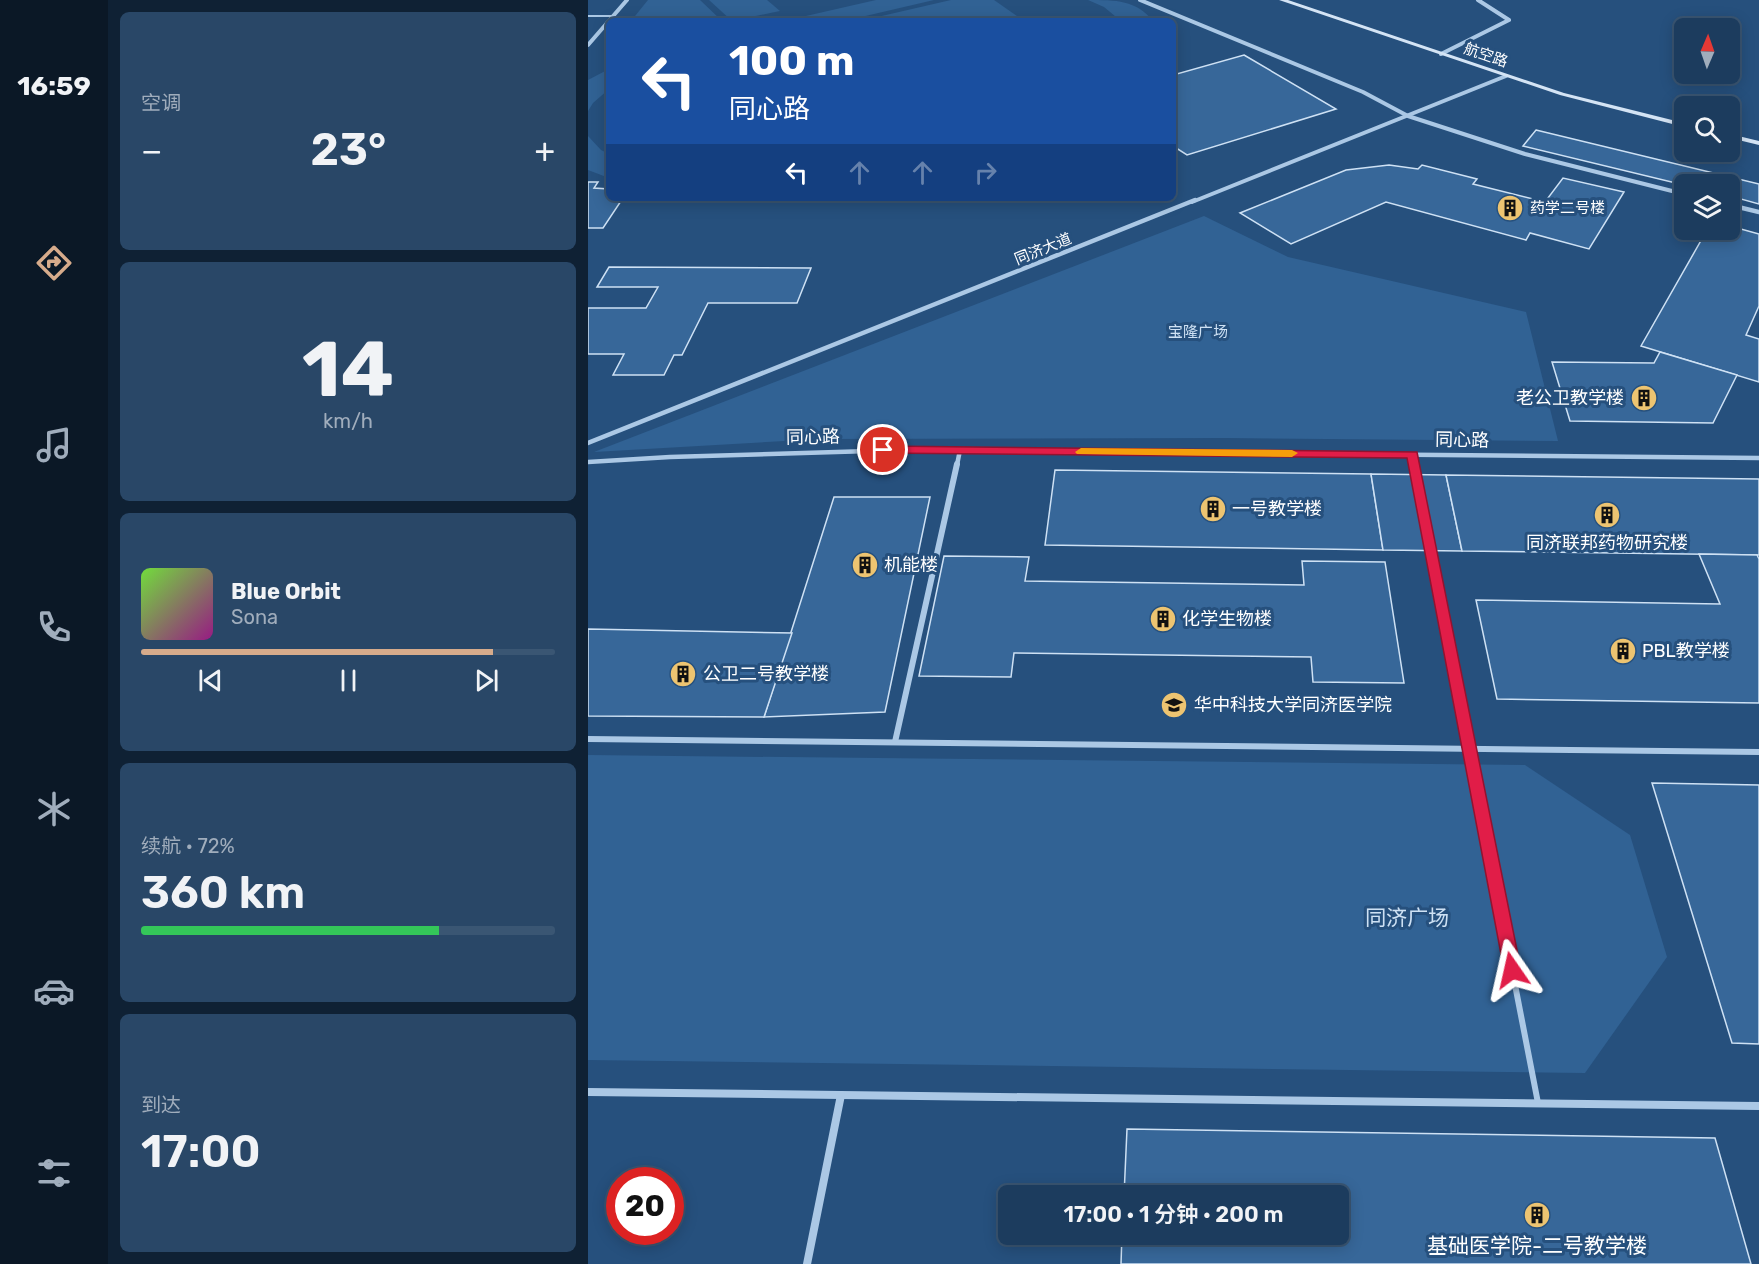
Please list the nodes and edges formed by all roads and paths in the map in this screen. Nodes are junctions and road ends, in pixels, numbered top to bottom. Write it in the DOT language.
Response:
graph roads {
  1 [pos="627,0"];
  2 [pos="1140,0"];
  3 [pos="1282,0"];
  4 [pos="1478,0"];
  5 [pos="588,16"];
  6 [pos="613,16"];
  7 [pos="606,24"];
  8 [pos="588,45"];
  9 [pos="1441,54"];
  10 [pos="1506,76"];
  11 [pos="1408,116"];
  12 [pos="1674,122"];
  13 [pos="1740,138"];
  14 [pos="1759,143"];
  15 [pos="1674,191"];
  16 [pos="1740,207"];
  17 [pos="1759,212"];
  18 [pos="588,443"];
  19 [pos="960,450"];
  20 [pos="1413,455"];
  21 [pos="1759,458"];
  22 [pos="588,462"];
  23 [pos="588,739"];
  24 [pos="895,742"];
  25 [pos="1469,749"];
  26 [pos="1759,752"];
  27 [pos="588,1092"];
  28 [pos="841,1095"];
  29 [pos="1538,1103"];
  30 [pos="1759,1106"];
  31 [pos="807,1264"];
  1 -- 6 [label="street"];
  2 -- 11 [label="street"];
  3 -- 9 [label="street, 航空路"];
  4 -- 9 [label="street"];
  5 -- 6 [label="lane"];
  7 -- 8 [label="street"];
  9 -- 10 [label="street, 航空路"];
  10 -- 11 [label="street, 同济大道"];
  10 -- 12 [label="street, 航空路"];
  11 -- 15 [label="street"];
  11 -- 18 [label="street, 同济大道"];
  13 -- 14 [label="street"];
  16 -- 17 [label="street"];
  19 -- 20 [label="street, 同心路"];
  19 -- 22 [label="street, 同心路"];
  19 -- 24 [label="street"];
  20 -- 21 [label="street, 同心路"];
  20 -- 25 [label="lane"];
  23 -- 24 [label="street"];
  24 -- 25 [label="street"];
  25 -- 26 [label="street"];
  25 -- 29 [label="lane"];
  27 -- 28 [label="street"];
  28 -- 29 [label="street"];
  28 -- 31 [label="street"];
  29 -- 30 [label="street"];
}
